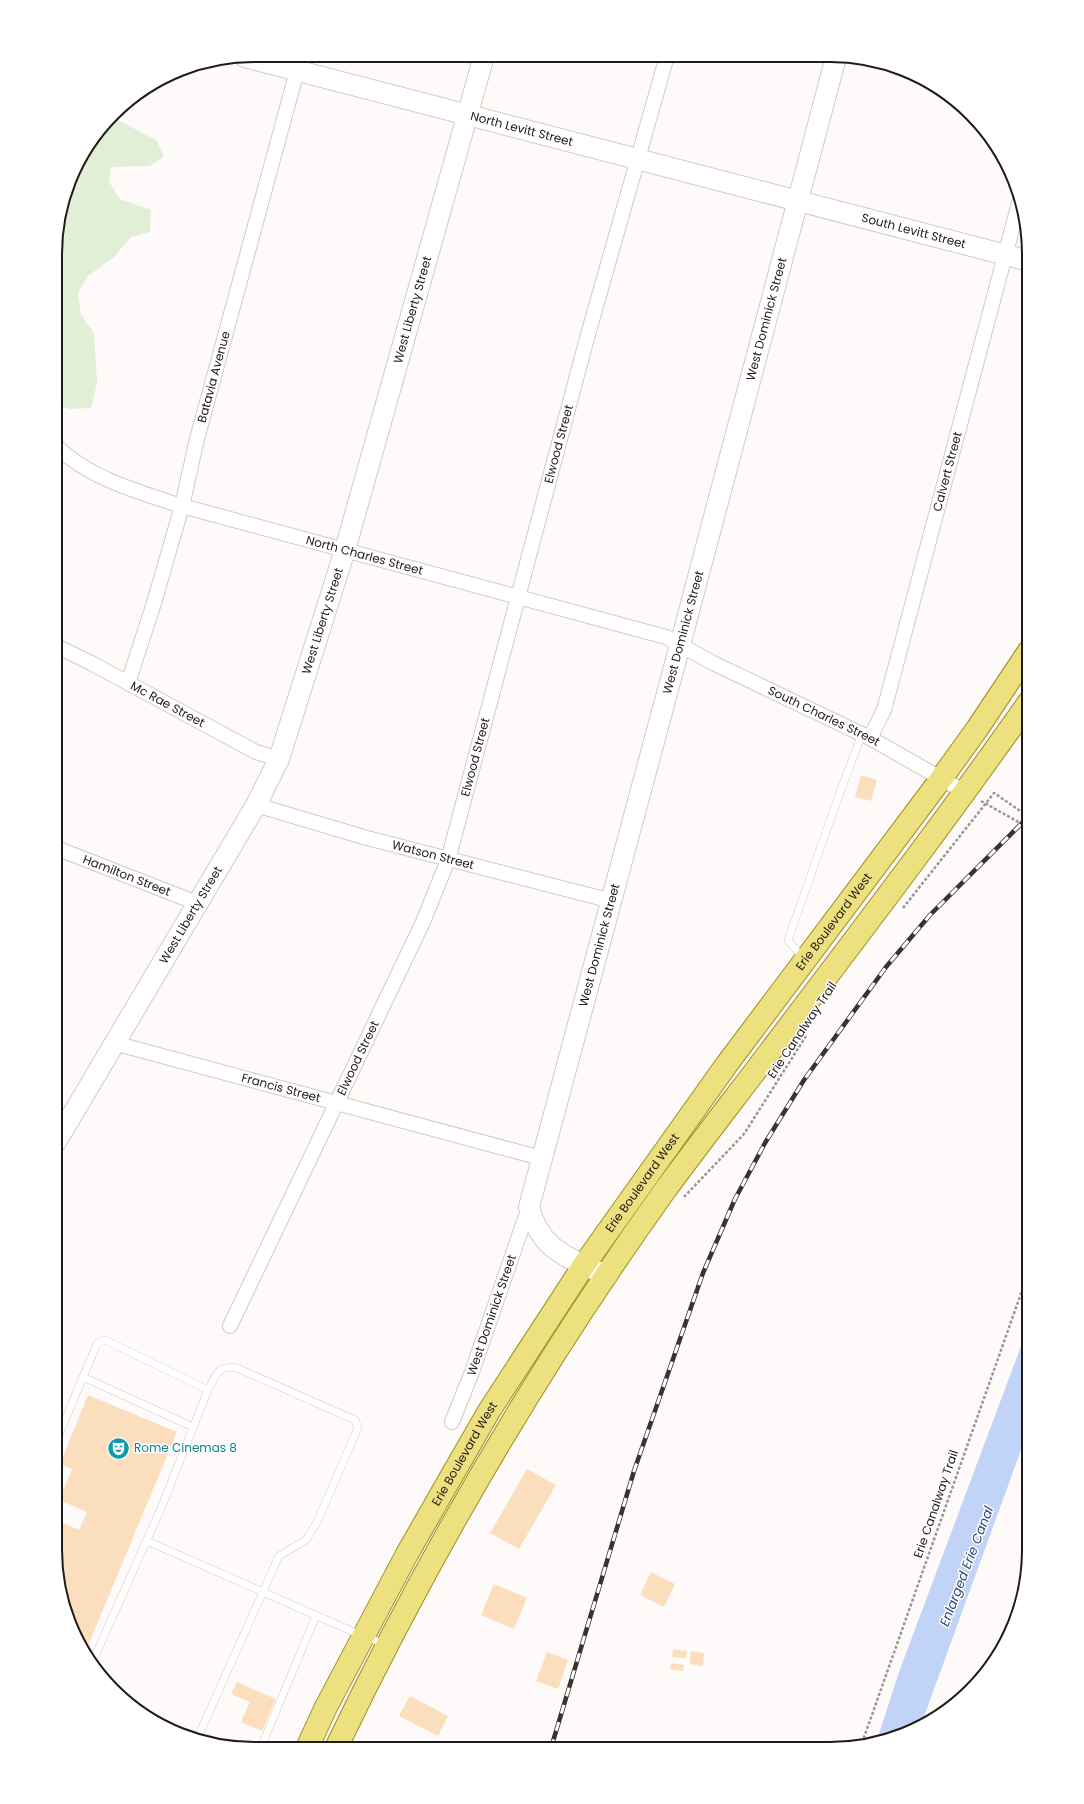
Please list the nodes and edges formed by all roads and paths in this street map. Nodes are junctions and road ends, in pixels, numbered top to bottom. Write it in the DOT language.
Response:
graph roads {
  1 [pos="272,62"];
  2 [pos="482,62"];
  3 [pos="665,62"];
  4 [pos="835,62"];
  5 [pos="297,71"];
  6 [pos="467,114"];
  7 [pos="638,158"];
  8 [pos="798,201"];
  9 [pos="1017,211"];
  10 [pos="1004,255"];
  11 [pos="1022,259"];
  12 [pos="62,450"];
  13 [pos="182,506"];
  14 [pos="345,550"];
  15 [pos="518,597"];
  16 [pos="680,645"];
  17 [pos="62,649"];
  18 [pos="1022,662"];
  19 [pos="128,683"];
  20 [pos="1022,712"];
  21 [pos="866,736"];
  22 [pos="280,760"];
  23 [pos="941,779"];
  24 [pos="965,792"];
  25 [pos="986,804"];
  26 [pos="256,805"];
  27 [pos="1022,812"];
  28 [pos="1022,824"];
  29 [pos="62,850"];
  30 [pos="448,860"];
  31 [pos="612,902"];
  32 [pos="197,903"];
  33 [pos="901,911"];
  34 [pos="806,961"];
  35 [pos="806,1036"];
  36 [pos="114,1043"];
  37 [pos="338,1103"];
  38 [pos="62,1132"];
  39 [pos="541,1158"];
  40 [pos="679,1202"];
  41 [pos="528,1207"];
  42 [pos="584,1265"];
  43 [pos="607,1276"];
  44 [pos="1022,1291"];
  45 [pos="230,1326"];
  46 [pos="83,1377"];
  47 [pos="208,1390"];
  48 [pos="452,1422"];
  49 [pos="62,1427"];
  50 [pos="193,1427"];
  51 [pos="147,1541"];
  52 [pos="264,1593"];
  53 [pos="316,1616"];
  54 [pos="363,1636"];
  55 [pos="387,1645"];
  56 [pos="94,1658"];
  57 [pos="199,1734"];
  58 [pos="864,1739"];
  59 [pos="263,1742"];
  60 [pos="310,1742"];
  61 [pos="339,1742"];
  1 -- 5 [label="street, North Levitt Street"];
  2 -- 6 [label="street, West Liberty Street"];
  3 -- 7 [label="street, Elwood Street"];
  4 -- 8 [label="street, West Dominick Street"];
  5 -- 6 [label="street, North Levitt Street"];
  5 -- 13 [label="street, Batavia Avenue"];
  6 -- 7 [label="street, North Levitt Street"];
  6 -- 14 [label="street, West Liberty Street"];
  7 -- 8 [label="street, North Levitt Street"];
  7 -- 15 [label="street, Elwood Street"];
  8 -- 10 [label="street, South Levitt Street"];
  8 -- 16 [label="street, West Dominick Street"];
  9 -- 10 [label="street, Calvert Street"];
  10 -- 11 [label="street, South Levitt Street"];
  10 -- 21 [label="street, Calvert Street"];
  12 -- 13 [label="street, North Charles Street"];
  13 -- 14 [label="street, North Charles Street"];
  13 -- 19 [label="street, Batavia Avenue"];
  14 -- 15 [label="street, North Charles Street"];
  14 -- 22 [label="street, West Liberty Street"];
  15 -- 16 [label="street, North Charles Street"];
  15 -- 30 [label="street, Elwood Street"];
  16 -- 21 [label="street, South Charles Street"];
  16 -- 31 [label="street, West Dominick Street"];
  17 -- 19 [label="street, Mc Rae Street"];
  18 -- 23 [label="main road, Erie Boulevard West"];
  19 -- 22 [label="street, Mc Rae Street"];
  20 -- 24 [label="main road, Erie Boulevard West"];
  21 -- 23 [label="street, South Charles Street"];
  21 -- 34 [label="lane"];
  22 -- 26 [label="street, West Liberty Street"];
  23 -- 24 [label="street, South Charles Street"];
  23 -- 34 [label="main road, Erie Boulevard West"];
  24 -- 25 [label="path"];
  24 -- 43 [label="main road, Erie Boulevard West"];
  25 -- 27 [label="path"];
  25 -- 28 [label="path"];
  25 -- 33 [label="path"];
  26 -- 30 [label="street, Watson Street"];
  26 -- 32 [label="street, West Liberty Street"];
  29 -- 32 [label="street, Hamilton Street"];
  30 -- 31 [label="street, Watson Street"];
  30 -- 37 [label="street, Elwood Street"];
  31 -- 39 [label="street, West Dominick Street"];
  32 -- 36 [label="street, West Liberty Street"];
  34 -- 42 [label="main road, Erie Boulevard West"];
  35 -- 40 [label="path, Erie Canalway Trail"];
  36 -- 37 [label="street, Francis Street"];
  36 -- 38 [label="street, West Liberty Street"];
  37 -- 39 [label="street, Francis Street"];
  37 -- 45 [label="street, Elwood Street"];
  39 -- 41 [label="street, West Dominick Street"];
  41 -- 42 [label="street"];
  41 -- 48 [label="street, West Dominick Street"];
  42 -- 43 [label="street"];
  42 -- 54 [label="main road, Erie Boulevard West"];
  43 -- 55 [label="main road, Erie Boulevard West"];
  44 -- 58 [label="path, Erie Canalway Trail"];
  46 -- 47 [label="lane"];
  46 -- 49 [label="lane"];
  46 -- 50 [label="lane"];
  47 -- 50 [label="lane"];
  47 -- 52 [label="lane"];
  50 -- 51 [label="lane"];
  51 -- 52 [label="lane"];
  51 -- 56 [label="lane"];
  52 -- 53 [label="lane"];
  52 -- 57 [label="lane"];
  53 -- 54 [label="lane"];
  53 -- 59 [label="lane"];
  54 -- 55 [label="lane"];
  54 -- 60 [label="main road, Erie Boulevard West"];
  55 -- 61 [label="main road, Erie Boulevard West"];
}
